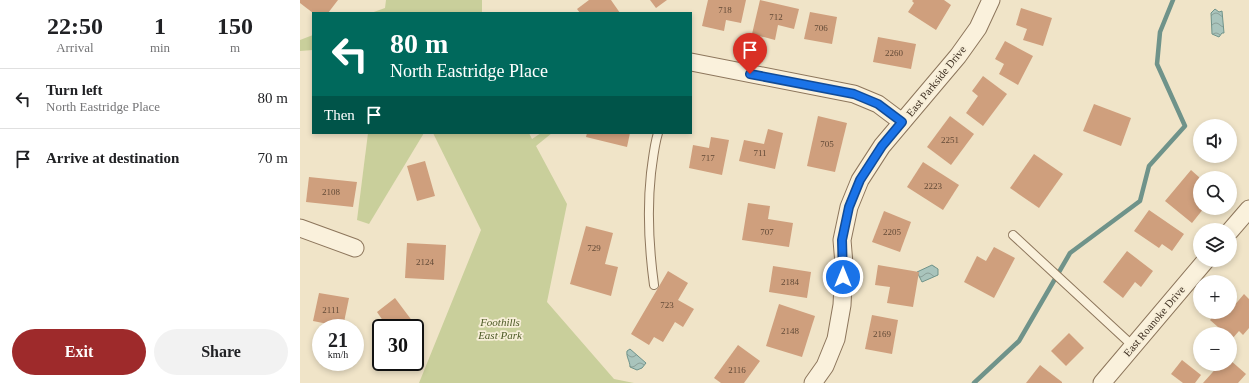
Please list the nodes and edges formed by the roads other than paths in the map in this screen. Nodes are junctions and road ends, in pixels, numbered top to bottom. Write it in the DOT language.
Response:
graph roads {
  1 [pos="991,0"];
  2 [pos="692,62"];
  3 [pos="902,122"];
  4 [pos="658,134"];
  5 [pos="1249,209"];
  6 [pos="1237,223"];
  7 [pos="300,228"];
  8 [pos="1012,235"];
  9 [pos="355,248"];
  10 [pos="1200,267"];
  11 [pos="654,285"];
  12 [pos="1133,346"];
  13 [pos="813,383"];
  14 [pos="1102,383"];
  1 -- 3 [label="street, East Parkside Drive"];
  2 -- 3 [label="street"];
  3 -- 13 [label="street, East Parkside Drive"];
  4 -- 11 [label="lane"];
  5 -- 6 [label="street"];
  7 -- 9 [label="street"];
  8 -- 12 [label="lane"];
  10 -- 12 [label="street, East Roanoke Drive"];
  12 -- 14 [label="street, East Roanoke Drive"];
}
